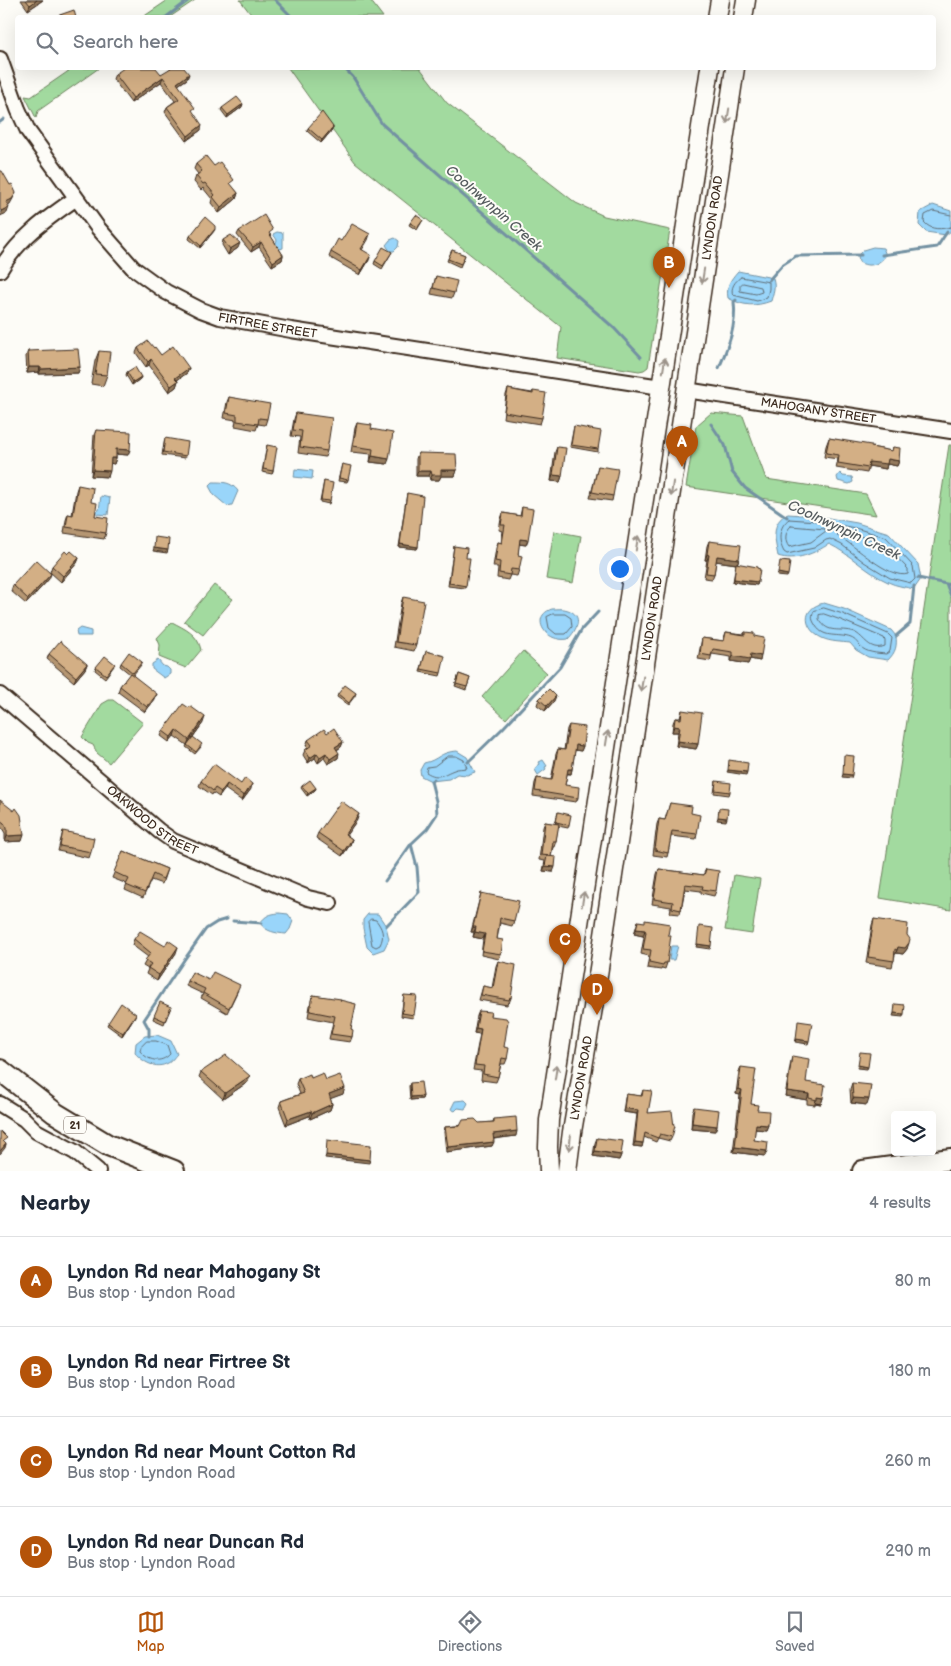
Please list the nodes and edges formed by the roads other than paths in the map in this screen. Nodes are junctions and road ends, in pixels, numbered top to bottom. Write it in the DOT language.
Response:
graph roads {
  1 [pos="720,0"];
  2 [pos="746,0"];
  3 [pos="718,15"];
  4 [pos="744,15"];
  5 [pos="0,59"];
  6 [pos="710,70"];
  7 [pos="735,70"];
  8 [pos="75,199"];
  9 [pos="0,270"];
  10 [pos="661,387"];
  11 [pos="686,390"];
  12 [pos="951,431"];
  13 [pos="0,695"];
  14 [pos="330,903"];
  15 [pos="567,1004"];
  16 [pos="593,1008"];
  17 [pos="0,1070"];
  18 [pos="0,1104"];
  19 [pos="549,1120"];
  20 [pos="951,1160"];
  21 [pos="162,1169"];
  22 [pos="98,1171"];
  23 [pos="535,1171"];
  24 [pos="549,1171"];
  25 [pos="567,1171"];
  26 [pos="863,1171"];
  1 -- 3 [label="main road"];
  2 -- 4 [label="main road"];
  5 -- 8 [label="street, FIRTREE STREET"];
  10 -- 6 [label="main road, LYNDON ROAD, one-way"];
  7 -- 11 [label="main road, LYNDON ROAD, one-way"];
  8 -- 9 [label="street"];
  8 -- 10 [label="street, FIRTREE STREET"];
  10 -- 11 [label="main road"];
  15 -- 10 [label="main road, LYNDON ROAD, one-way"];
  11 -- 12 [label="street, MAHOGANY STREET"];
  11 -- 16 [label="main road, LYNDON ROAD, one-way"];
  13 -- 14 [label="street, OAKWOOD STREET"];
  15 -- 16 [label="main road"];
  19 -- 15 [label="main road, LYNDON ROAD, one-way"];
  16 -- 25 [label="main road, LYNDON ROAD, one-way"];
  17 -- 21 [label="highway, 21"];
  18 -- 22 [label="street"];
  19 -- 23 [label="main road"];
  19 -- 24 [label="main road, LYNDON ROAD"];
  20 -- 26 [label="highway"];
}
